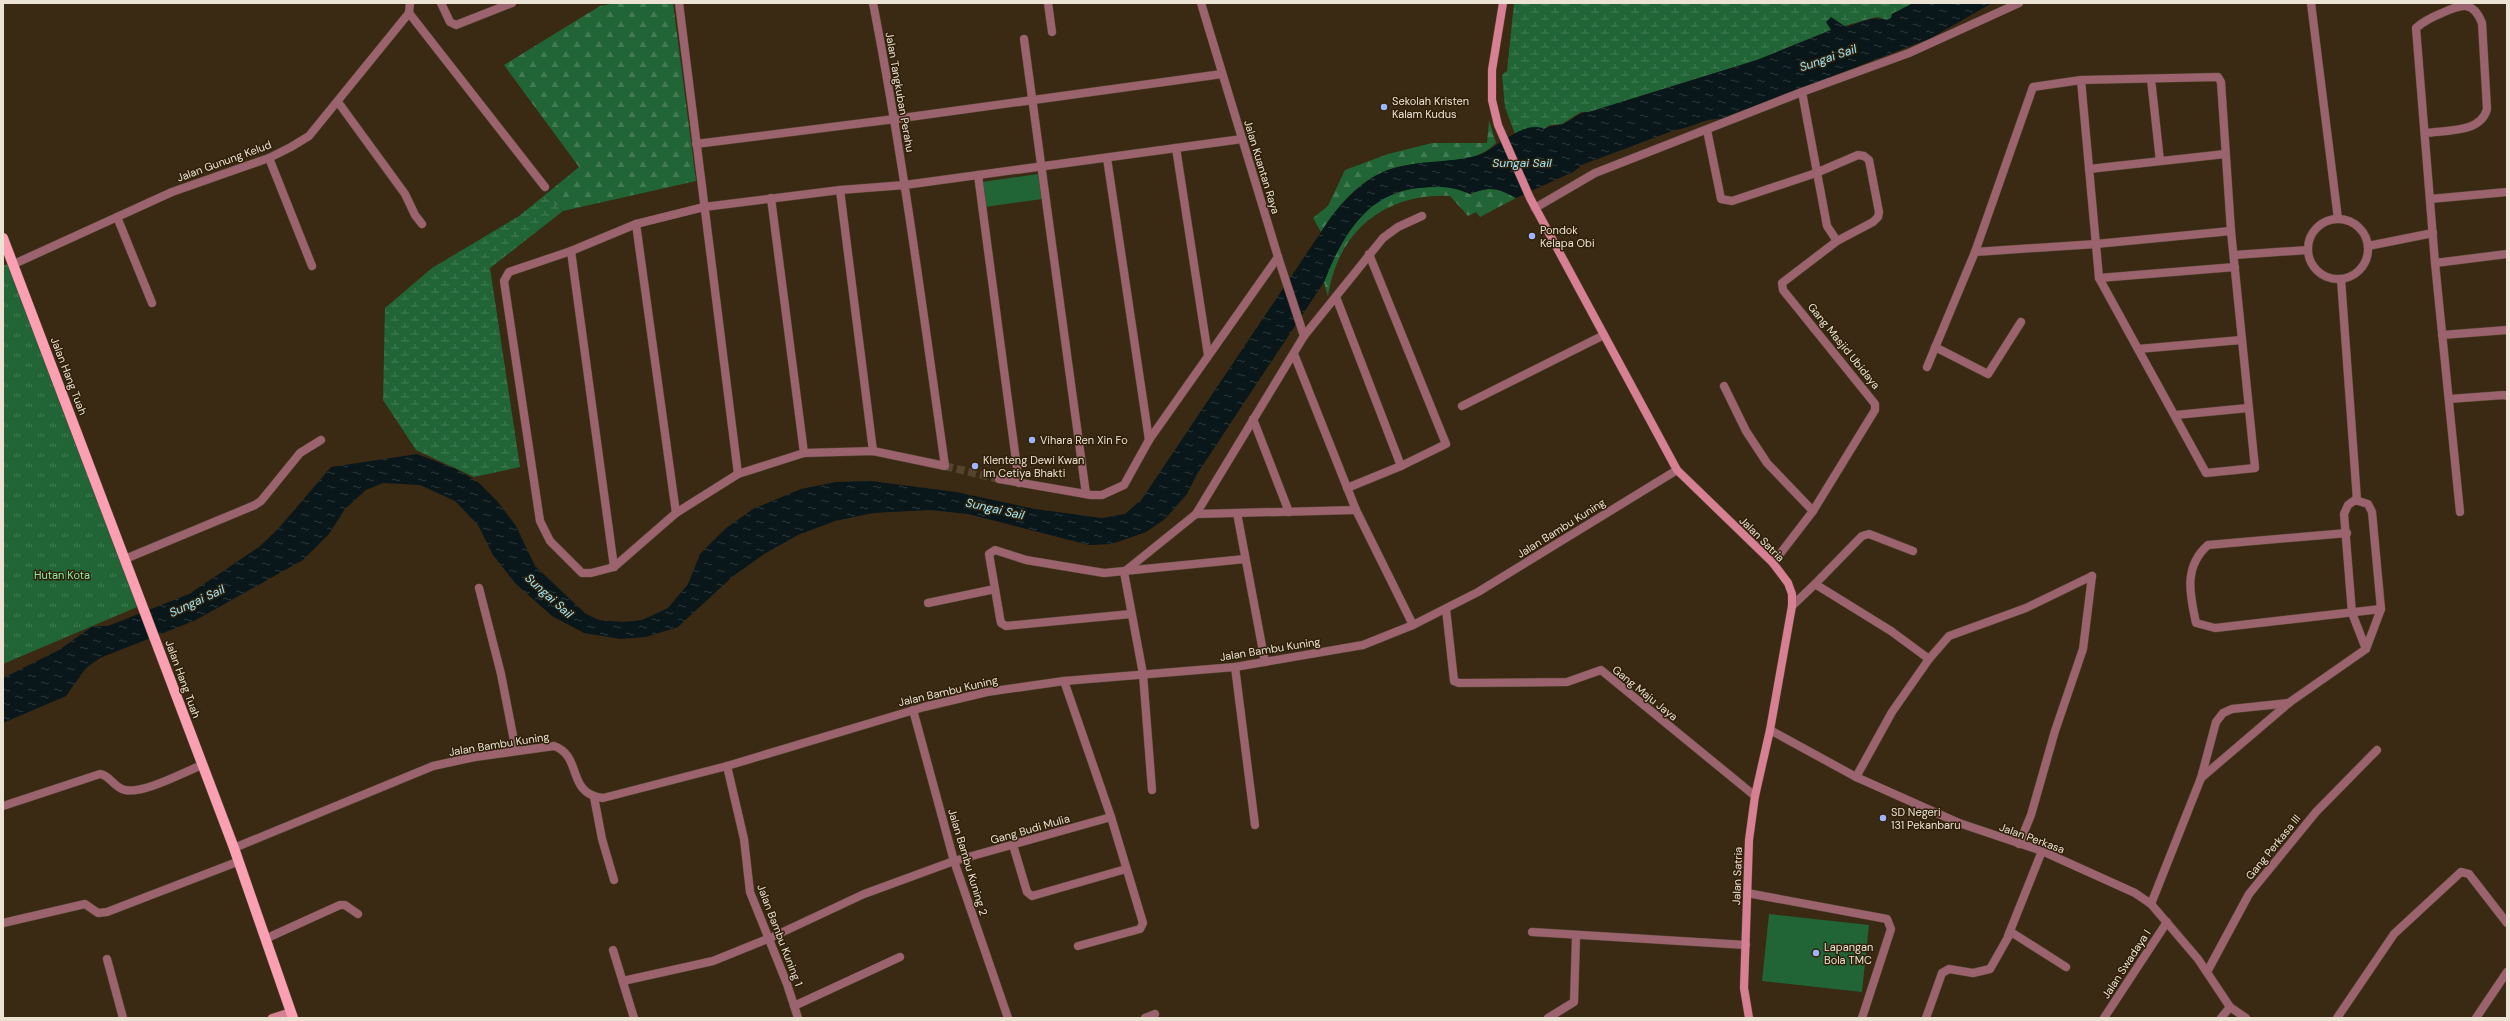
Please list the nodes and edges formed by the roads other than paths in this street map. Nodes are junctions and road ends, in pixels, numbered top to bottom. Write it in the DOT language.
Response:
graph roads {
  1 [pos="410,3"];
  2 [pos="441,3"];
  3 [pos="512,3"];
  4 [pos="680,3"];
  5 [pos="873,3"];
  6 [pos="1048,3"];
  7 [pos="1201,3"];
  8 [pos="1502,3"];
  9 [pos="2019,3"];
  10 [pos="2311,3"];
  11 [pos="2470,5"];
  12 [pos="409,13"];
  13 [pos="1052,32"];
  14 [pos="1024,39"];
  15 [pos="1222,74"];
  16 [pos="2151,79"];
  17 [pos="2082,80"];
  18 [pos="1802,92"];
  19 [pos="1032,101"];
  20 [pos="338,102"];
  21 [pos="896,120"];
  22 [pos="1707,130"];
  23 [pos="2426,133"];
  24 [pos="1242,139"];
  25 [pos="696,144"];
  26 [pos="1176,148"];
  27 [pos="2225,154"];
  28 [pos="269,158"];
  29 [pos="1107,158"];
  30 [pos="2160,161"];
  31 [pos="1041,166"];
  32 [pos="2089,169"];
  33 [pos="1816,172"];
  34 [pos="978,175"];
  35 [pos="905,185"];
  36 [pos="545,187"];
  37 [pos="840,190"];
  38 [pos="2507,192"];
  39 [pos="771,198"];
  40 [pos="2430,199"];
  41 [pos="704,207"];
  42 [pos="1535,208"];
  43 [pos="1422,216"];
  44 [pos="117,217"];
  45 [pos="2338,219"];
  46 [pos="422,224"];
  47 [pos="636,224"];
  48 [pos="2232,231"];
  49 [pos="2433,233"];
  50 [pos="1837,241"];
  51 [pos="4,242"];
  52 [pos="2096,244"];
  53 [pos="2368,246"];
  54 [pos="2308,250"];
  55 [pos="571,251"];
  56 [pos="1975,252"];
  57 [pos="1370,254"];
  58 [pos="2507,254"];
  59 [pos="2234,255"];
  60 [pos="1278,257"];
  61 [pos="2435,263"];
  62 [pos="14,264"];
  63 [pos="312,266"];
  64 [pos="2235,267"];
  65 [pos="2099,278"];
  66 [pos="2341,279"];
  67 [pos="1336,297"];
  68 [pos="152,303"];
  69 [pos="2021,322"];
  70 [pos="2507,330"];
  71 [pos="1303,332"];
  72 [pos="2442,335"];
  73 [pos="1604,336"];
  74 [pos="2241,340"];
  75 [pos="1935,347"];
  76 [pos="2138,349"];
  77 [pos="1294,354"];
  78 [pos="1208,355"];
  79 [pos="1927,367"];
  80 [pos="1724,386"];
  81 [pos="2507,396"];
  82 [pos="2448,399"];
  83 [pos="1462,406"];
  84 [pos="2248,408"];
  85 [pos="2176,416"];
  86 [pos="1253,419"];
  87 [pos="322,440"];
  88 [pos="1149,440"];
  89 [pos="873,451"];
  90 [pos="804,454"];
  91 [pos="1401,466"];
  92 [pos="1677,470"];
  93 [pos="738,474"];
  94 [pos="999,479"];
  95 [pos="1019,483"];
  96 [pos="1347,488"];
  97 [pos="1086,494"];
  98 [pos="2357,500"];
  99 [pos="1356,510"];
  100 [pos="1813,511"];
  101 [pos="1289,512"];
  102 [pos="2460,512"];
  103 [pos="676,513"];
  104 [pos="1237,513"];
  105 [pos="1196,514"];
  106 [pos="2347,533"];
  107 [pos="1913,551"];
  108 [pos="125,559"];
  109 [pos="1245,559"];
  110 [pos="1773,563"];
  111 [pos="614,567"];
  112 [pos="1124,572"];
  113 [pos="1814,584"];
  114 [pos="479,588"];
  115 [pos="996,589"];
  116 [pos="928,603"];
  117 [pos="1792,606"];
  118 [pos="1446,609"];
  119 [pos="2381,609"];
  120 [pos="2352,613"];
  121 [pos="1131,614"];
  122 [pos="1413,625"];
  123 [pos="2366,649"];
  124 [pos="1929,659"];
  125 [pos="1266,662"];
  126 [pos="1235,667"];
  127 [pos="1143,674"];
  128 [pos="1064,681"];
  129 [pos="2290,702"];
  130 [pos="913,710"];
  131 [pos="1770,730"];
  132 [pos="2377,750"];
  133 [pos="516,751"];
  134 [pos="202,765"];
  135 [pos="727,766"];
  136 [pos="1856,777"];
  137 [pos="2201,778"];
  138 [pos="1152,790"];
  139 [pos="1755,796"];
  140 [pos="594,797"];
  141 [pos="3,806"];
  142 [pos="1111,817"];
  143 [pos="1255,825"];
  144 [pos="2019,844"];
  145 [pos="1013,845"];
  146 [pos="234,848"];
  147 [pos="2042,851"];
  148 [pos="954,861"];
  149 [pos="237,862"];
  150 [pos="1126,869"];
  151 [pos="614,880"];
  152 [pos="1747,892"];
  153 [pos="2151,904"];
  154 [pos="358,914"];
  155 [pos="2166,922"];
  156 [pos="3,923"];
  157 [pos="2507,923"];
  158 [pos="1532,932"];
  159 [pos="1576,937"];
  160 [pos="2007,937"];
  161 [pos="770,938"];
  162 [pos="264,939"];
  163 [pos="1746,945"];
  164 [pos="1078,946"];
  165 [pos="612,950"];
  166 [pos="900,957"];
  167 [pos="107,959"];
  168 [pos="2066,967"];
  169 [pos="2207,972"];
  170 [pos="2507,972"];
  171 [pos="624,981"];
  172 [pos="794,1006"];
  173 [pos="2230,1007"];
  174 [pos="1155,1014"];
  175 [pos="292,1015"];
  176 [pos="123,1018"];
  177 [pos="272,1018"];
  178 [pos="634,1018"];
  179 [pos="798,1018"];
  180 [pos="1008,1018"];
  181 [pos="1145,1018"];
  182 [pos="1548,1018"];
  183 [pos="1749,1018"];
  184 [pos="1862,1018"];
  185 [pos="1926,1018"];
  186 [pos="2104,1018"];
  187 [pos="2221,1018"];
  188 [pos="2246,1018"];
  189 [pos="2337,1018"];
  190 [pos="2476,1018"];
  1 -- 12 [label="street"];
  2 -- 3 [label="street"];
  4 -- 25 [label="street"];
  5 -- 21 [label="street, Jalan Tangkuban Perahu"];
  6 -- 13 [label="street"];
  7 -- 15 [label="street, Jalan Kuantan Raya"];
  8 -- 42 [label="street, Jalan Satria"];
  9 -- 18 [label="street"];
  10 -- 45 [label="street"];
  11 -- 23 [label="street"];
  11 -- 23 [label="street"];
  12 -- 20 [label="street, Jalan Gunung Kelud"];
  12 -- 36 [label="street"];
  14 -- 19 [label="street"];
  15 -- 19 [label="street"];
  15 -- 24 [label="street, Jalan Kuantan Raya"];
  16 -- 17 [label="street"];
  16 -- 27 [label="street"];
  16 -- 30 [label="street"];
  17 -- 32 [label="street"];
  17 -- 56 [label="street"];
  18 -- 22 [label="street"];
  18 -- 33 [label="street"];
  19 -- 21 [label="street"];
  19 -- 31 [label="street"];
  20 -- 28 [label="street, Jalan Gunung Kelud"];
  20 -- 46 [label="street"];
  21 -- 25 [label="street"];
  21 -- 35 [label="street, Jalan Tangkuban Perahu"];
  22 -- 33 [label="street"];
  22 -- 42 [label="street"];
  23 -- 40 [label="street"];
  24 -- 26 [label="street"];
  24 -- 60 [label="street, Jalan Kuantan Raya"];
  25 -- 41 [label="street"];
  26 -- 29 [label="street"];
  26 -- 78 [label="street"];
  27 -- 30 [label="street"];
  27 -- 48 [label="street"];
  28 -- 44 [label="street, Jalan Gunung Kelud"];
  28 -- 63 [label="street"];
  29 -- 31 [label="street"];
  29 -- 88 [label="street"];
  30 -- 32 [label="street"];
  31 -- 34 [label="street"];
  31 -- 97 [label="street"];
  32 -- 52 [label="street"];
  33 -- 50 [label="street"];
  33 -- 50 [label="street"];
  34 -- 35 [label="street"];
  34 -- 95 [label="street"];
  35 -- 37 [label="street"];
  35 -- 89 [label="street, Jalan Tangkuban Perahu"];
  37 -- 39 [label="street"];
  37 -- 89 [label="street"];
  38 -- 40 [label="street"];
  39 -- 41 [label="street"];
  39 -- 90 [label="street"];
  40 -- 49 [label="street"];
  41 -- 47 [label="street"];
  41 -- 93 [label="street"];
  42 -- 73 [label="street, Jalan Satria"];
  43 -- 57 [label="street"];
  44 -- 62 [label="street, Jalan Gunung Kelud"];
  44 -- 68 [label="street"];
  45 -- 53 [label="street"];
  45 -- 54 [label="street"];
  47 -- 55 [label="street"];
  47 -- 103 [label="street"];
  48 -- 52 [label="street"];
  48 -- 59 [label="street"];
  49 -- 53 [label="street"];
  49 -- 61 [label="street"];
  50 -- 100 [label="street, Gang Masjid Ubidaya"];
  51 -- 62 [label="main road, Jalan Hang Tuah"];
  52 -- 56 [label="street"];
  52 -- 65 [label="street"];
  53 -- 66 [label="street"];
  54 -- 59 [label="street"];
  54 -- 66 [label="street"];
  55 -- 111 [label="street"];
  55 -- 111 [label="street"];
  56 -- 75 [label="street"];
  57 -- 67 [label="street"];
  57 -- 91 [label="street"];
  58 -- 61 [label="street"];
  59 -- 64 [label="street"];
  60 -- 71 [label="street, Jalan Kuantan Raya"];
  60 -- 78 [label="street"];
  61 -- 72 [label="street"];
  62 -- 108 [label="main road, Jalan Hang Tuah"];
  64 -- 65 [label="street"];
  64 -- 74 [label="street"];
  65 -- 76 [label="street"];
  66 -- 98 [label="street"];
  67 -- 71 [label="street"];
  67 -- 91 [label="street"];
  69 -- 75 [label="street"];
  70 -- 72 [label="street"];
  71 -- 77 [label="street"];
  72 -- 82 [label="street"];
  73 -- 83 [label="street"];
  73 -- 92 [label="street, Jalan Satria"];
  74 -- 76 [label="street"];
  74 -- 84 [label="street"];
  75 -- 79 [label="street"];
  76 -- 85 [label="street"];
  77 -- 86 [label="street"];
  77 -- 96 [label="street"];
  78 -- 88 [label="street"];
  80 -- 100 [label="street"];
  81 -- 82 [label="street"];
  82 -- 102 [label="street"];
  84 -- 85 [label="street"];
  84 -- 85 [label="street"];
  86 -- 101 [label="street"];
  86 -- 105 [label="street"];
  87 -- 108 [label="street"];
  88 -- 97 [label="street"];
  89 -- 90 [label="street"];
  90 -- 93 [label="street"];
  91 -- 96 [label="street"];
  92 -- 110 [label="street, Jalan Satria"];
  92 -- 118 [label="street, Jalan Bambu Kuning"];
  93 -- 103 [label="street"];
  94 -- 95 [label="street"];
  95 -- 97 [label="street"];
  96 -- 99 [label="street"];
  98 -- 106 [label="street"];
  98 -- 119 [label="street"];
  99 -- 101 [label="street"];
  99 -- 122 [label="street"];
  100 -- 110 [label="street, Gang Masjid Ubidaya"];
  101 -- 104 [label="street"];
  103 -- 111 [label="street"];
  104 -- 105 [label="street"];
  104 -- 109 [label="street"];
  105 -- 112 [label="street"];
  106 -- 120 [label="street"];
  106 -- 120 [label="street"];
  107 -- 113 [label="street"];
  108 -- 134 [label="main road, Jalan Hang Tuah"];
  109 -- 112 [label="street"];
  109 -- 125 [label="street"];
  110 -- 117 [label="street, Jalan Satria"];
  112 -- 115 [label="street"];
  112 -- 121 [label="street"];
  113 -- 117 [label="street"];
  113 -- 124 [label="street"];
  114 -- 133 [label="street"];
  115 -- 116 [label="street"];
  115 -- 121 [label="street"];
  117 -- 131 [label="street, Jalan Satria"];
  118 -- 122 [label="street, Jalan Bambu Kuning"];
  118 -- 139 [label="street, Gang Maju Jaya"];
  119 -- 120 [label="street"];
  119 -- 123 [label="street"];
  120 -- 123 [label="street"];
  121 -- 127 [label="street"];
  122 -- 125 [label="street, Jalan Bambu Kuning"];
  123 -- 129 [label="street"];
  124 -- 136 [label="street"];
  124 -- 144 [label="street"];
  125 -- 126 [label="street, Jalan Bambu Kuning"];
  126 -- 127 [label="street, Jalan Bambu Kuning"];
  126 -- 143 [label="street"];
  127 -- 128 [label="street, Jalan Bambu Kuning"];
  127 -- 138 [label="street"];
  128 -- 130 [label="street, Jalan Bambu Kuning"];
  128 -- 142 [label="street"];
  129 -- 137 [label="street"];
  129 -- 137 [label="street"];
  130 -- 135 [label="street, Jalan Bambu Kuning"];
  130 -- 148 [label="street, Jalan Bambu Kuning 2"];
  131 -- 136 [label="street, Jalan Perkasa"];
  131 -- 139 [label="street, Jalan Satria"];
  132 -- 169 [label="street, Gang Perkasa III"];
  133 -- 140 [label="street, Jalan Bambu Kuning"];
  133 -- 146 [label="street, Jalan Bambu Kuning"];
  134 -- 141 [label="street"];
  134 -- 146 [label="main road, Jalan Hang Tuah"];
  135 -- 140 [label="street, Jalan Bambu Kuning"];
  135 -- 161 [label="street, Jalan Bambu Kuning 1"];
  136 -- 144 [label="street, Jalan Perkasa"];
  137 -- 153 [label="street"];
  139 -- 152 [label="street, Jalan Satria"];
  140 -- 151 [label="street"];
  142 -- 145 [label="street, Gang Budi Mulia"];
  142 -- 150 [label="street"];
  144 -- 147 [label="street, Jalan Perkasa"];
  145 -- 148 [label="street, Gang Budi Mulia"];
  145 -- 150 [label="street"];
  146 -- 149 [label="main road, Jalan Hang Tuah"];
  147 -- 153 [label="street, Jalan Perkasa"];
  147 -- 160 [label="street"];
  148 -- 161 [label="street, Gang Budi Mulia"];
  148 -- 180 [label="street, Jalan Bambu Kuning 2"];
  149 -- 156 [label="street"];
  149 -- 162 [label="main road, Jalan Hang Tuah"];
  150 -- 164 [label="street"];
  152 -- 163 [label="street, Jalan Satria"];
  152 -- 184 [label="street"];
  153 -- 155 [label="street, Jalan Perkasa"];
  154 -- 162 [label="street"];
  155 -- 169 [label="street, Jalan Perkasa"];
  155 -- 186 [label="street, Jalan Swadaya I"];
  157 -- 189 [label="street"];
  158 -- 159 [label="street"];
  159 -- 163 [label="street"];
  159 -- 182 [label="street"];
  160 -- 168 [label="street"];
  160 -- 185 [label="street"];
  161 -- 171 [label="street, Gang Budi Mulia"];
  161 -- 172 [label="street, Jalan Bambu Kuning 1"];
  162 -- 175 [label="main road, Jalan Hang Tuah"];
  163 -- 183 [label="street, Jalan Satria"];
  165 -- 171 [label="street"];
  166 -- 172 [label="street"];
  167 -- 176 [label="street"];
  169 -- 173 [label="street, Jalan Perkasa"];
  170 -- 190 [label="street"];
  171 -- 178 [label="street"];
  172 -- 179 [label="street, Jalan Bambu Kuning 1"];
  173 -- 187 [label="street"];
  173 -- 188 [label="street, Jalan Perkasa"];
  174 -- 181 [label="street"];
  175 -- 177 [label="street"];
}
